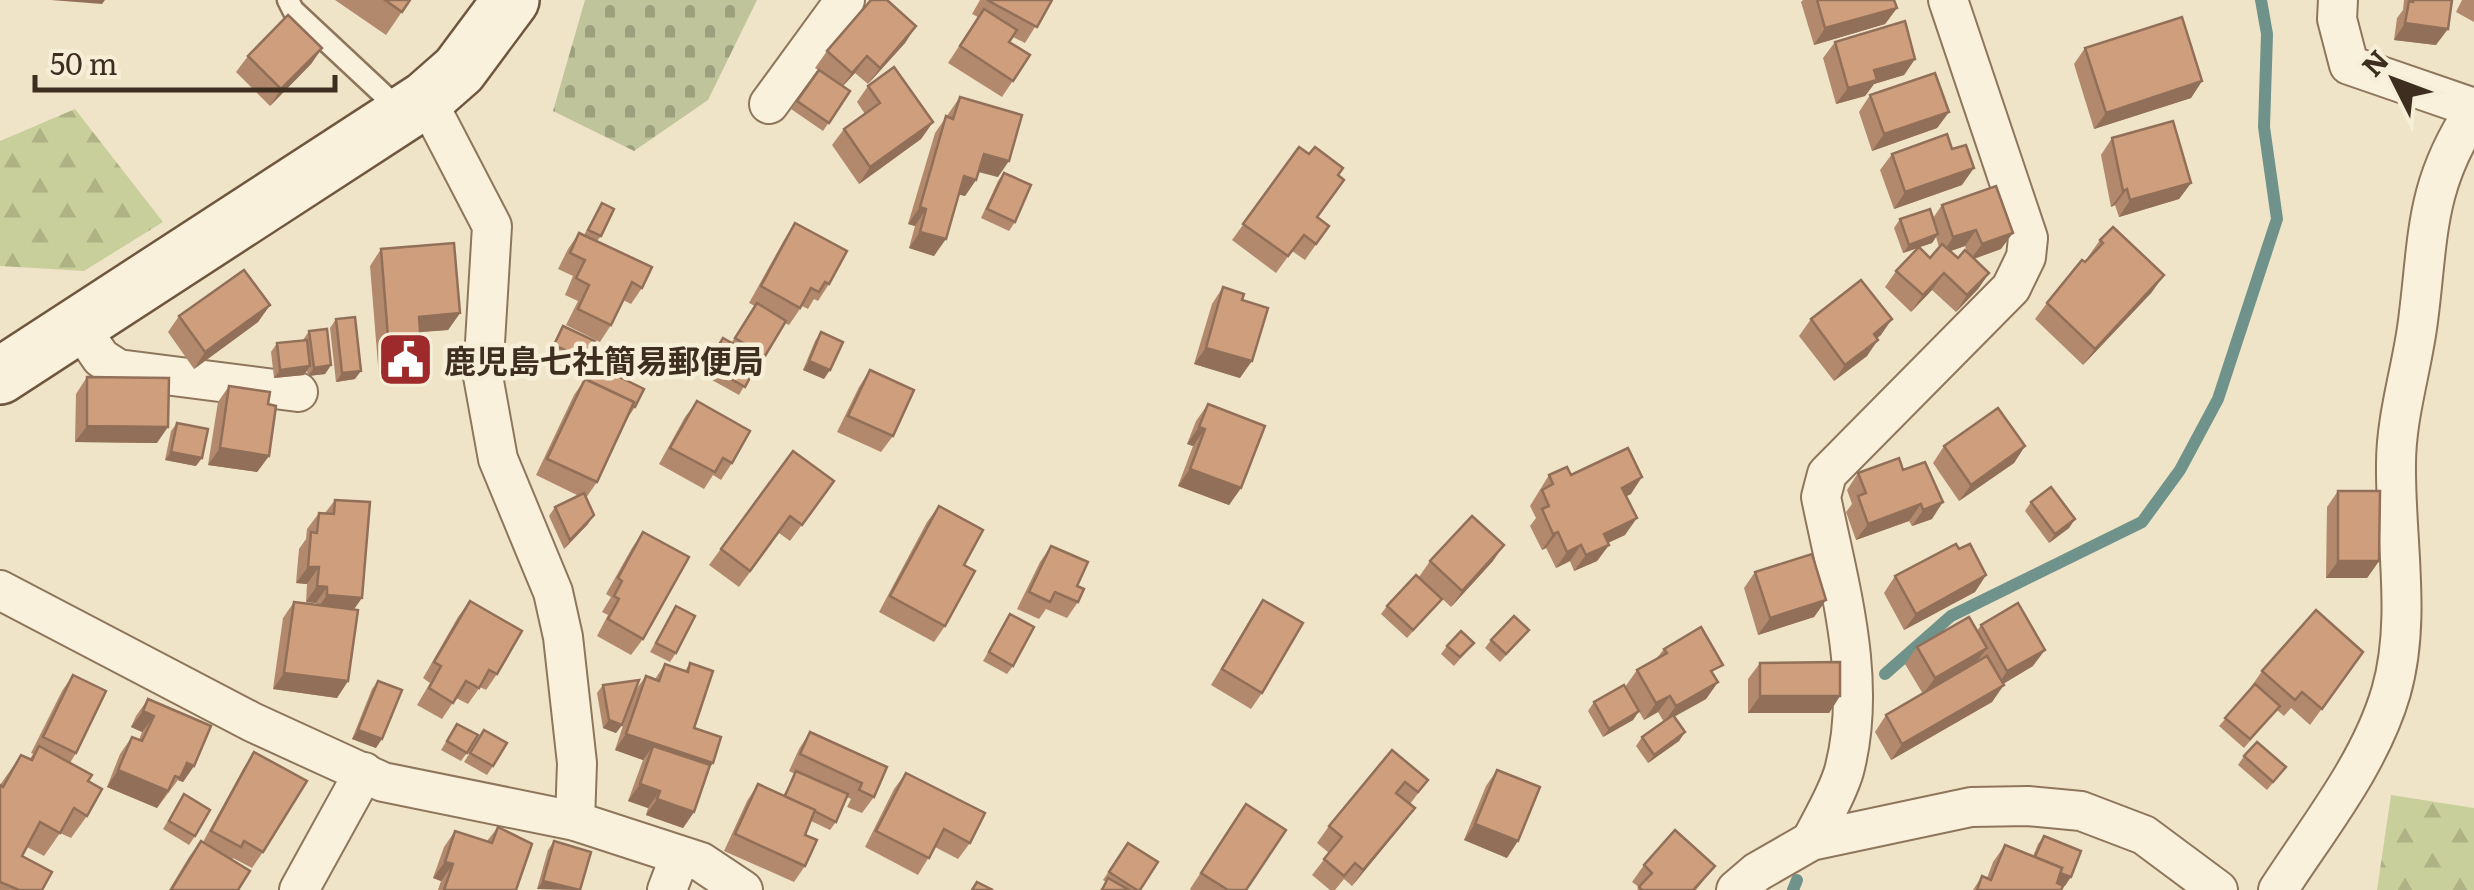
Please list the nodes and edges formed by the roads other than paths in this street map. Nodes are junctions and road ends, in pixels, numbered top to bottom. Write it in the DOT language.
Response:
graph roads {
  1 [pos="288,0"];
  2 [pos="511,0"];
  3 [pos="845,0"];
  4 [pos="1948,0"];
  5 [pos="2338,0"];
  6 [pos="769,104"];
  7 [pos="416,107"];
  8 [pos="2474,110"];
  9 [pos="79,326"];
  10 [pos="0,376"];
  11 [pos="298,392"];
  12 [pos="0,590"];
  13 [pos="364,772"];
  14 [pos="575,821"];
  15 [pos="1811,841"];
  16 [pos="673,873"];
  17 [pos="299,890"];
  18 [pos="743,890"];
  19 [pos="1736,890"];
  20 [pos="2218,890"];
  21 [pos="2278,890"];
  1 -- 7 [label="lane"];
  2 -- 7 [label="street"];
  3 -- 6 [label="street"];
  4 -- 15 [label="street"];
  5 -- 8 [label="street"];
  7 -- 9 [label="street"];
  7 -- 14 [label="street"];
  8 -- 21 [label="street"];
  9 -- 10 [label="street"];
  9 -- 11 [label="street"];
  12 -- 13 [label="street"];
  13 -- 14 [label="street"];
  13 -- 17 [label="street"];
  14 -- 16 [label="street"];
  15 -- 19 [label="street"];
  15 -- 20 [label="street"];
  16 -- 18 [label="street"];
}
